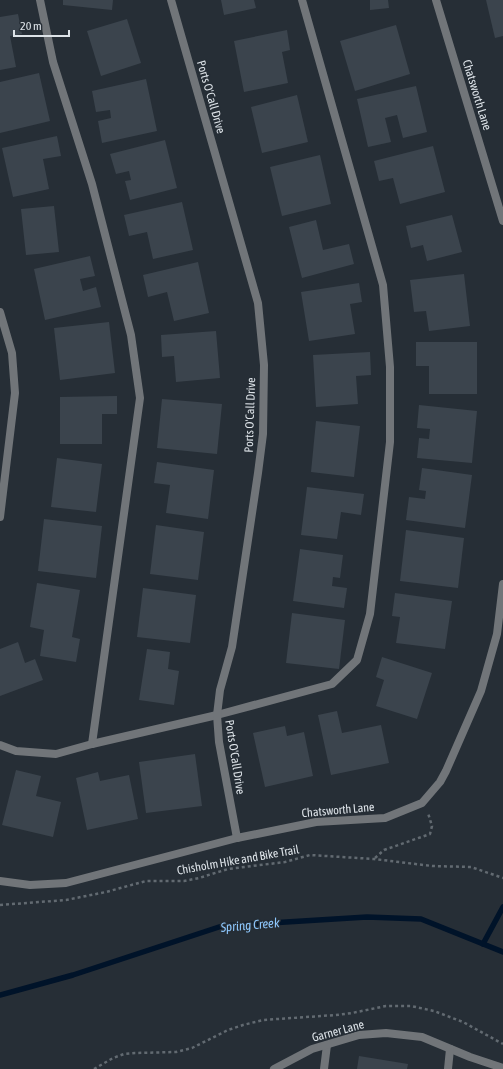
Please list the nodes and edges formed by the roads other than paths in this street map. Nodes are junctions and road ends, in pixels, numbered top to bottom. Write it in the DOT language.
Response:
graph roads {
  1 [pos="40,0"];
  2 [pos="171,0"];
  3 [pos="302,0"];
  4 [pos="436,0"];
  5 [pos="503,221"];
  6 [pos="0,312"];
  7 [pos="2,482"];
  8 [pos="0,517"];
  9 [pos="503,584"];
  10 [pos="217,715"];
  11 [pos="92,744"];
  12 [pos="0,745"];
  13 [pos="237,838"];
  14 [pos="0,881"];
  15 [pos="327,1044"];
  16 [pos="450,1049"];
  17 [pos="503,1068"];
  18 [pos="274,1069"];
  19 [pos="324,1069"];
  20 [pos="448,1069"];
  1 -- 11 [label="street"];
  2 -- 10 [label="street, Ports O'Call Drive"];
  3 -- 10 [label="street"];
  4 -- 5 [label="street, Chatsworth Lane"];
  6 -- 7 [label="street"];
  7 -- 8 [label="street"];
  9 -- 13 [label="street, Chatsworth Lane"];
  10 -- 11 [label="street"];
  10 -- 13 [label="street, Ports O'Call Drive"];
  11 -- 12 [label="street"];
  13 -- 14 [label="street, Chatsworth Lane"];
  15 -- 16 [label="street, Garner Lane"];
  15 -- 18 [label="street, Garner Lane"];
  15 -- 19 [label="street"];
  16 -- 17 [label="street, Garner Lane"];
  16 -- 20 [label="street"];
}
